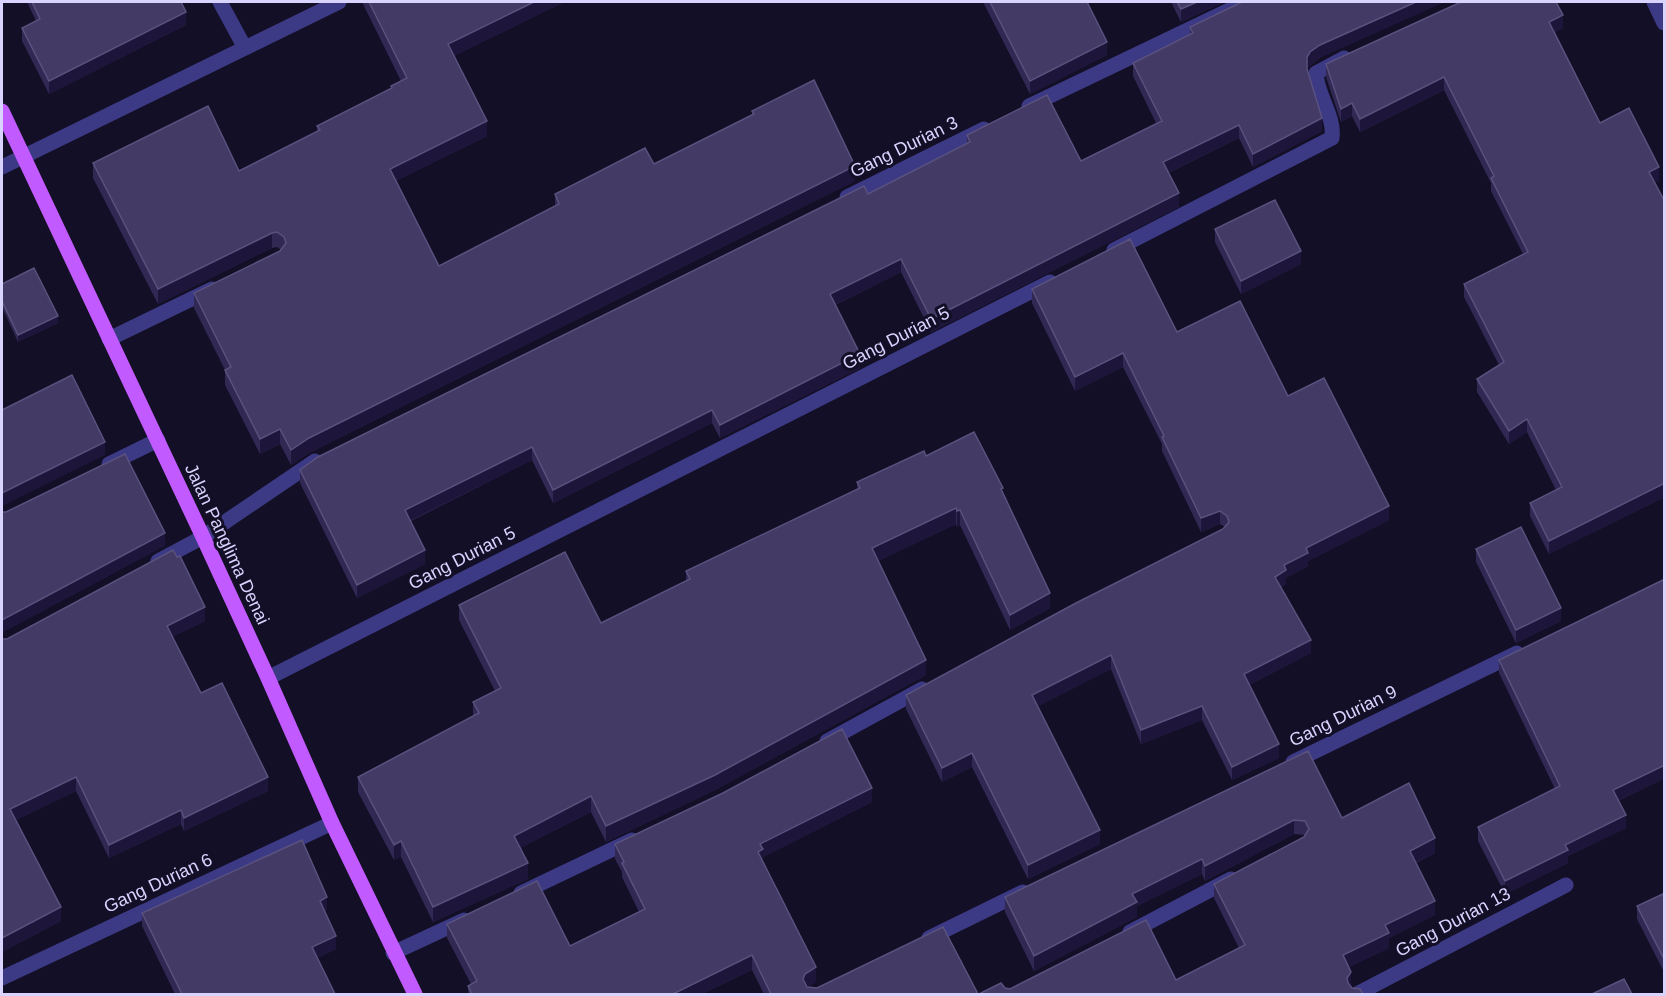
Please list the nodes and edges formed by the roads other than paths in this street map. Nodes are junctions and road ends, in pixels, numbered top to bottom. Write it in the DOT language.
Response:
graph roads {
  1 [pos="220,2"];
  2 [pos="339,2"];
  3 [pos="1246,2"];
  4 [pos="1654,2"];
  5 [pos="1665,22"];
  6 [pos="244,48"];
  7 [pos="1357,52"];
  8 [pos="2,111"];
  9 [pos="1020,111"];
  10 [pos="998,122"];
  11 [pos="23,157"];
  12 [pos="2,167"];
  13 [pos="838,201"];
  14 [pos="1100,257"];
  15 [pos="1068,273"];
  16 [pos="224,283"];
  17 [pos="109,339"];
  18 [pos="158,440"];
  19 [pos="324,457"];
  20 [pos="95,471"];
  21 [pos="203,537"];
  22 [pos="150,565"];
  23 [pos="1535,644"];
  24 [pos="268,678"];
  25 [pos="936,681"];
  26 [pos="812,749"];
  27 [pos="1276,770"];
  28 [pos="332,823"];
  29 [pos="646,834"];
  30 [pos="1247,870"];
  31 [pos="1039,885"];
  32 [pos="1566,885"];
  33 [pos="509,898"];
  34 [pos="477,913"];
  35 [pos="1113,940"];
  36 [pos="920,942"];
  37 [pos="393,953"];
  38 [pos="2,978"];
  39 [pos="412,994"];
  40 [pos="1357,994"];
  1 -- 6 [label="street"];
  2 -- 6 [label="street"];
  3 -- 9 [label="street"];
  4 -- 5 [label="street"];
  6 -- 11 [label="street"];
  7 -- 14 [label="street"];
  8 -- 11 [label="main road, Jalan Panglima Denai"];
  10 -- 13 [label="street, Gang Durian 3"];
  11 -- 12 [label="street"];
  11 -- 17 [label="main road, Jalan Panglima Denai"];
  15 -- 24 [label="street, Gang Durian 5"];
  16 -- 17 [label="street"];
  17 -- 18 [label="main road, Jalan Panglima Denai"];
  18 -- 20 [label="street"];
  18 -- 21 [label="main road, Jalan Panglima Denai"];
  19 -- 21 [label="street"];
  21 -- 22 [label="street"];
  21 -- 24 [label="main road, Jalan Panglima Denai"];
  23 -- 27 [label="street, Gang Durian 9"];
  24 -- 28 [label="main road, Jalan Panglima Denai"];
  25 -- 26 [label="street"];
  28 -- 37 [label="main road, Jalan Panglima Denai"];
  28 -- 38 [label="street, Gang Durian 6"];
  29 -- 33 [label="street"];
  30 -- 35 [label="street"];
  31 -- 36 [label="street"];
  32 -- 40 [label="street, Gang Durian 13"];
  34 -- 37 [label="street"];
  37 -- 39 [label="main road, Jalan Panglima Denai"];
}
